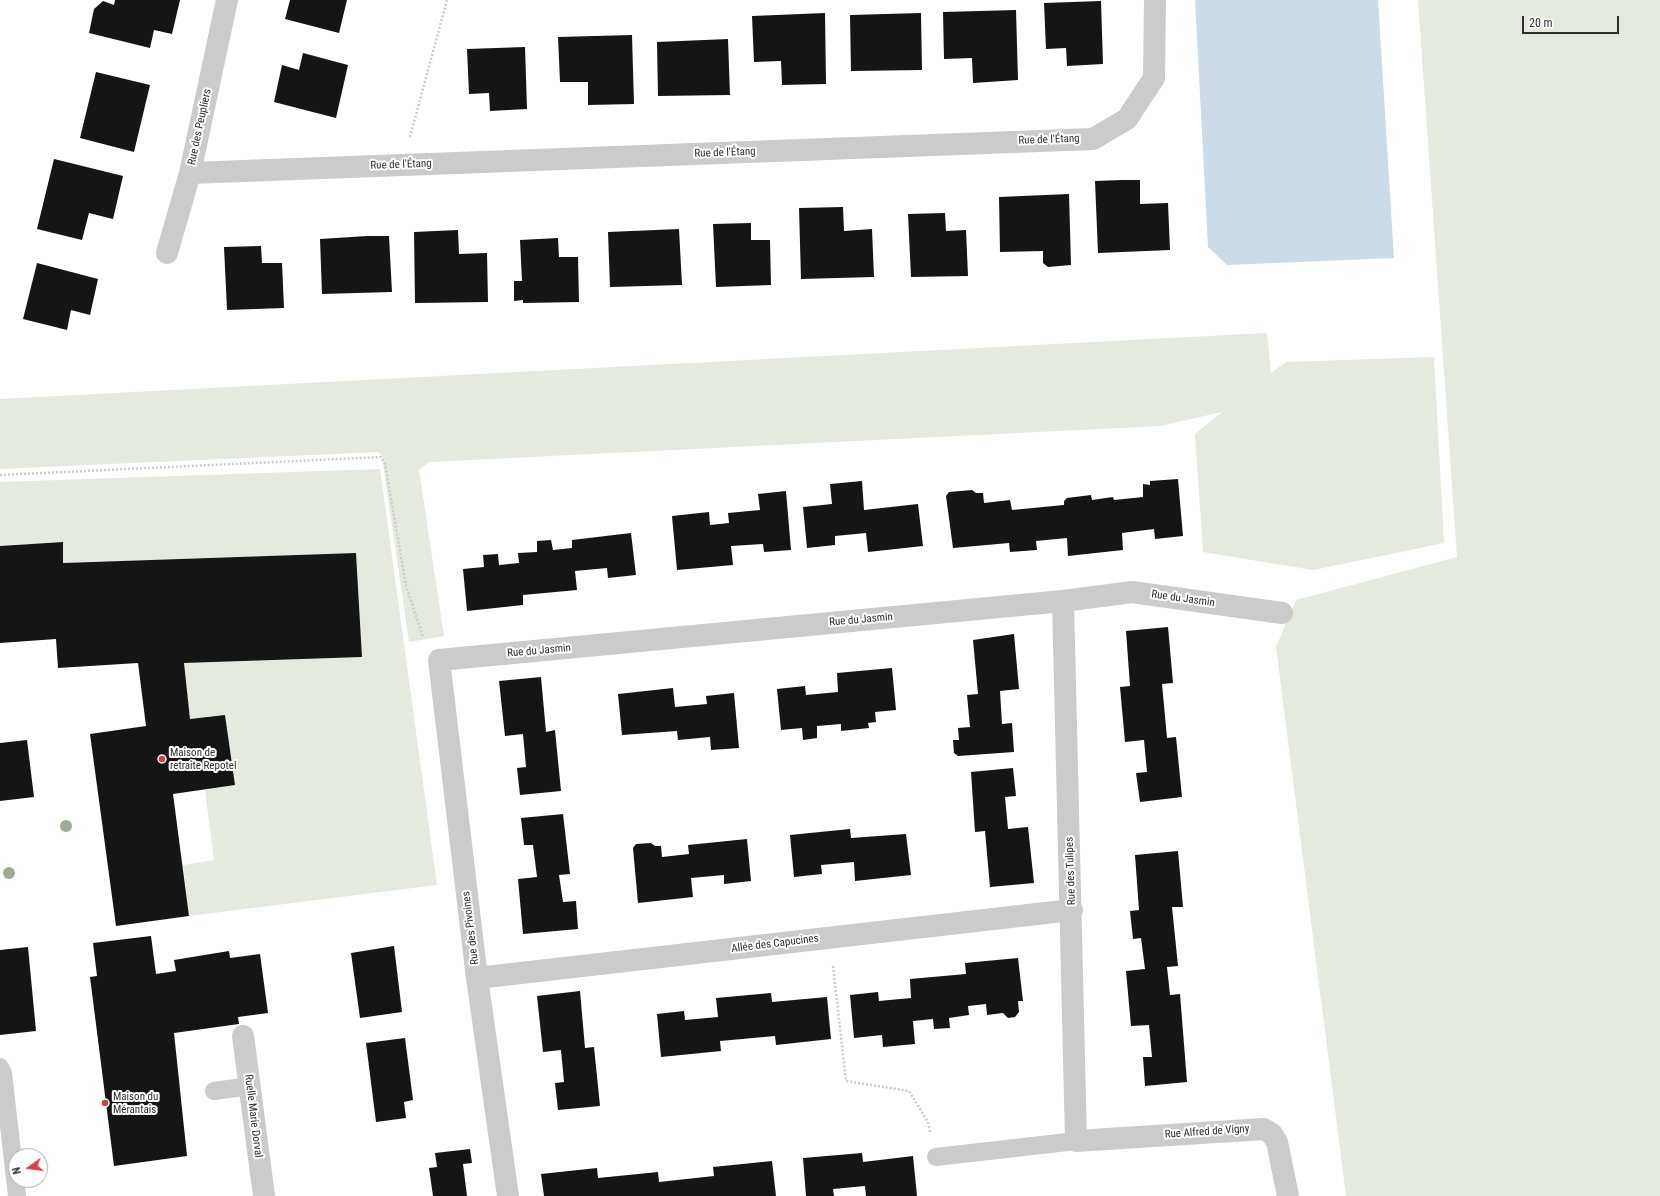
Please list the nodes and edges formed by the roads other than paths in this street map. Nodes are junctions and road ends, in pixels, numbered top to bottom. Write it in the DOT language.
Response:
graph roads {
  1 [pos="227,0"];
  2 [pos="1155,0"];
  3 [pos="190,173"];
  4 [pos="167,253"];
  5 [pos="1063,601"];
  6 [pos="1282,613"];
  7 [pos="439,660"];
  8 [pos="1072,910"];
  9 [pos="478,978"];
  10 [pos="243,1036"];
  11 [pos="0,1067"];
  12 [pos="250,1086"];
  13 [pos="214,1091"];
  14 [pos="1076,1141"];
  15 [pos="936,1157"];
  16 [pos="17,1196"];
  17 [pos="264,1196"];
  18 [pos="508,1196"];
  19 [pos="1288,1196"];
  1 -- 3 [label="street, Rue des Peupliers"];
  2 -- 3 [label="street, Rue de l'Étang"];
  3 -- 4 [label="street, Rue des Peupliers"];
  5 -- 6 [label="street, Rue du Jasmin"];
  5 -- 7 [label="street, Rue du Jasmin"];
  5 -- 8 [label="street, Rue des Tulipes"];
  7 -- 9 [label="street, Rue des Pivoines"];
  8 -- 9 [label="street, Allée des Capucines"];
  8 -- 14 [label="street, Rue des Tulipes"];
  9 -- 18 [label="street, Rue des Pivoines"];
  10 -- 12 [label="street, Ruelle Marie Dorval"];
  11 -- 16 [label="lane"];
  12 -- 13 [label="lane"];
  12 -- 17 [label="street, Ruelle Marie Dorval"];
  14 -- 15 [label="lane"];
  14 -- 19 [label="street, Rue Alfred de Vigny"];
}
